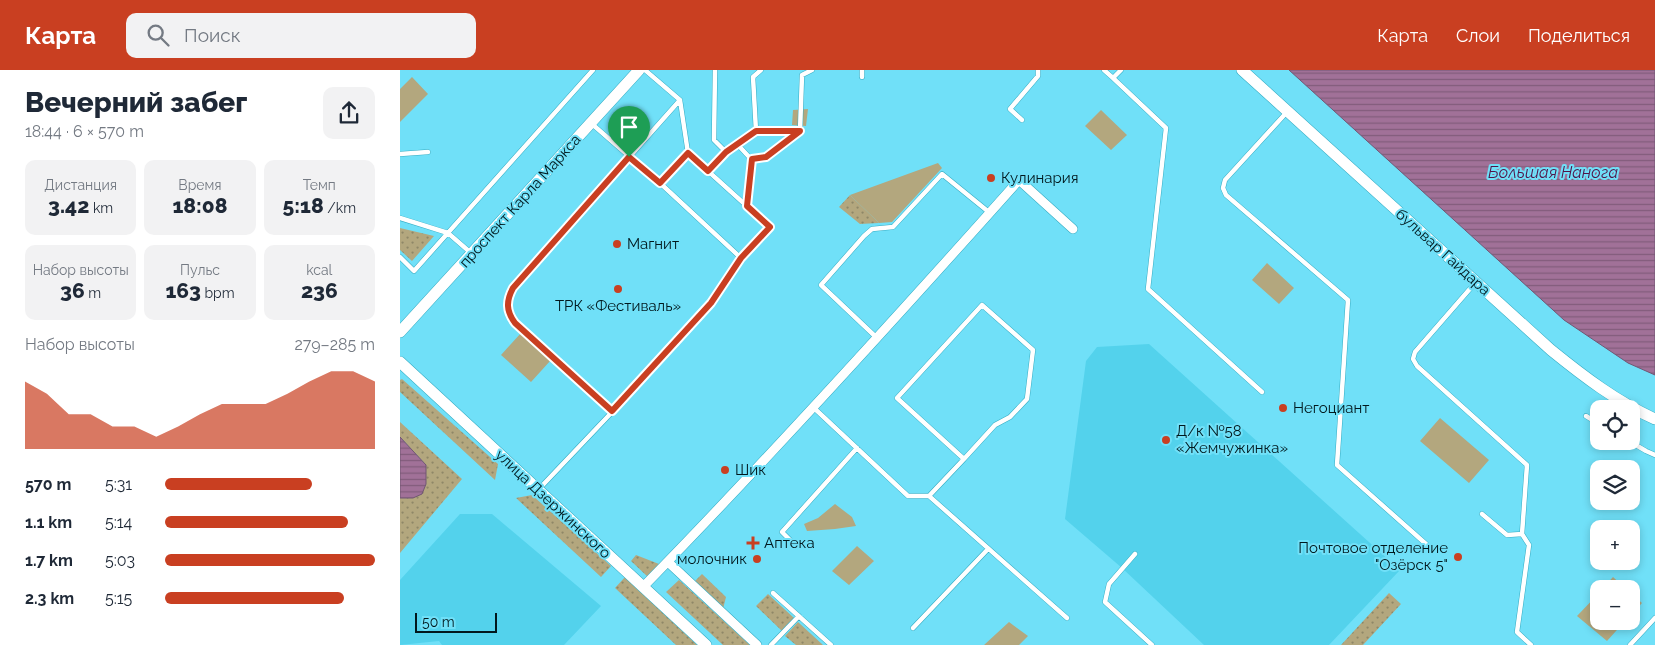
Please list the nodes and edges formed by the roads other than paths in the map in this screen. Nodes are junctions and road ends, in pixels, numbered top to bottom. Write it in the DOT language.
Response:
graph roads {
  1 [pos="593,70"];
  2 [pos="639,70"];
  3 [pos="645,70"];
  4 [pos="715,70"];
  5 [pos="761,70"];
  6 [pos="812,70"];
  7 [pos="862,70"];
  8 [pos="1038,70"];
  9 [pos="1104,70"];
  10 [pos="1121,70"];
  11 [pos="1242,70"];
  12 [pos="862,77"];
  13 [pos="1113,78"];
  14 [pos="680,100"];
  15 [pos="1288,112"];
  16 [pos="1022,120"];
  17 [pos="591,123"];
  18 [pos="756,131"];
  19 [pos="800,131"];
  20 [pos="738,145"];
  21 [pos="428,152"];
  22 [pos="726,152"];
  23 [pos="688,153"];
  24 [pos="400,154"];
  25 [pos="629,157"];
  26 [pos="752,159"];
  27 [pos="708,171"];
  28 [pos="660,183"];
  29 [pos="747,206"];
  30 [pos="990,213"];
  31 [pos="400,218"];
  32 [pos="1073,229"];
  33 [pos="448,233"];
  34 [pos="472,254"];
  35 [pos="400,257"];
  36 [pos="741,258"];
  37 [pos="1476,282"];
  38 [pos="400,332"];
  39 [pos="877,338"];
  40 [pos="400,362"];
  41 [pos="1262,392"];
  42 [pos="814,408"];
  43 [pos="612,411"];
  44 [pos="1586,416"];
  45 [pos="1590,418"];
  46 [pos="1655,419"];
  47 [pos="1640,446"];
  48 [pos="857,448"];
  49 [pos="1655,454"];
  50 [pos="964,459"];
  51 [pos="538,490"];
  52 [pos="929,496"];
  53 [pos="1482,514"];
  54 [pos="1522,534"];
  55 [pos="791,541"];
  56 [pos="1426,544"];
  57 [pos="988,549"];
  58 [pos="1135,554"];
  59 [pos="668,562"];
  60 [pos="643,588"];
  61 [pos="773,593"];
  62 [pos="799,616"];
  63 [pos="1067,618"];
  64 [pos="1655,618"];
  65 [pos="913,628"];
  66 [pos="706,645"];
  67 [pos="757,645"];
  68 [pos="770,645"];
  69 [pos="831,645"];
  70 [pos="1152,645"];
  71 [pos="1532,645"];
  72 [pos="1630,645"];
  1 -- 33 [label="lane"];
  2 -- 17 [label="street, проспект Карла Маркса"];
  3 -- 14 [label="lane"];
  4 -- 22 [label="lane"];
  5 -- 18 [label="lane"];
  6 -- 19 [label="lane"];
  7 -- 12 [label="lane"];
  8 -- 16 [label="lane"];
  9 -- 13 [label="lane"];
  10 -- 13 [label="lane"];
  11 -- 15 [label="street, бульвар Гайдара"];
  13 -- 41 [label="lane"];
  14 -- 23 [label="lane"];
  14 -- 25 [label="lane"];
  15 -- 37 [label="street, бульвар Гайдара"];
  15 -- 56 [label="lane"];
  17 -- 25 [label="lane"];
  17 -- 34 [label="street, проспект Карла Маркса"];
  18 -- 19 [label="lane"];
  18 -- 20 [label="lane"];
  19 -- 26 [label="lane"];
  20 -- 22 [label="lane"];
  20 -- 26 [label="lane"];
  21 -- 24 [label="lane"];
  22 -- 27 [label="lane"];
  23 -- 27 [label="lane"];
  23 -- 28 [label="lane"];
  25 -- 28 [label="lane"];
  25 -- 43 [label="lane"];
  26 -- 29 [label="lane"];
  27 -- 29 [label="lane"];
  28 -- 36 [label="lane"];
  29 -- 36 [label="lane"];
  30 -- 32 [label="street"];
  30 -- 39 [label="street"];
  30 -- 39 [label="lane"];
  31 -- 33 [label="lane"];
  33 -- 34 [label="lane"];
  33 -- 35 [label="lane"];
  34 -- 38 [label="street, проспект Карла Маркса"];
  36 -- 43 [label="lane"];
  37 -- 46 [label="street, бульвар Гайдара"];
  37 -- 54 [label="lane"];
  39 -- 42 [label="street"];
  40 -- 51 [label="street, улица Дзержинского"];
  42 -- 48 [label="lane"];
  42 -- 59 [label="street"];
  43 -- 51 [label="lane"];
  44 -- 45 [label="lane"];
  47 -- 49 [label="lane"];
  48 -- 52 [label="lane"];
  48 -- 55 [label="lane"];
  50 -- 50 [label="lane"];
  50 -- 52 [label="lane"];
  51 -- 60 [label="street, улица Дзержинского"];
  52 -- 57 [label="lane"];
  53 -- 54 [label="lane"];
  54 -- 71 [label="lane"];
  57 -- 63 [label="lane"];
  57 -- 65 [label="lane"];
  58 -- 70 [label="lane"];
  59 -- 60 [label="street"];
  59 -- 67 [label="street"];
  60 -- 66 [label="street, улица Дзержинского"];
  61 -- 62 [label="lane"];
  62 -- 68 [label="lane"];
  62 -- 69 [label="lane"];
  64 -- 72 [label="lane"];
}
